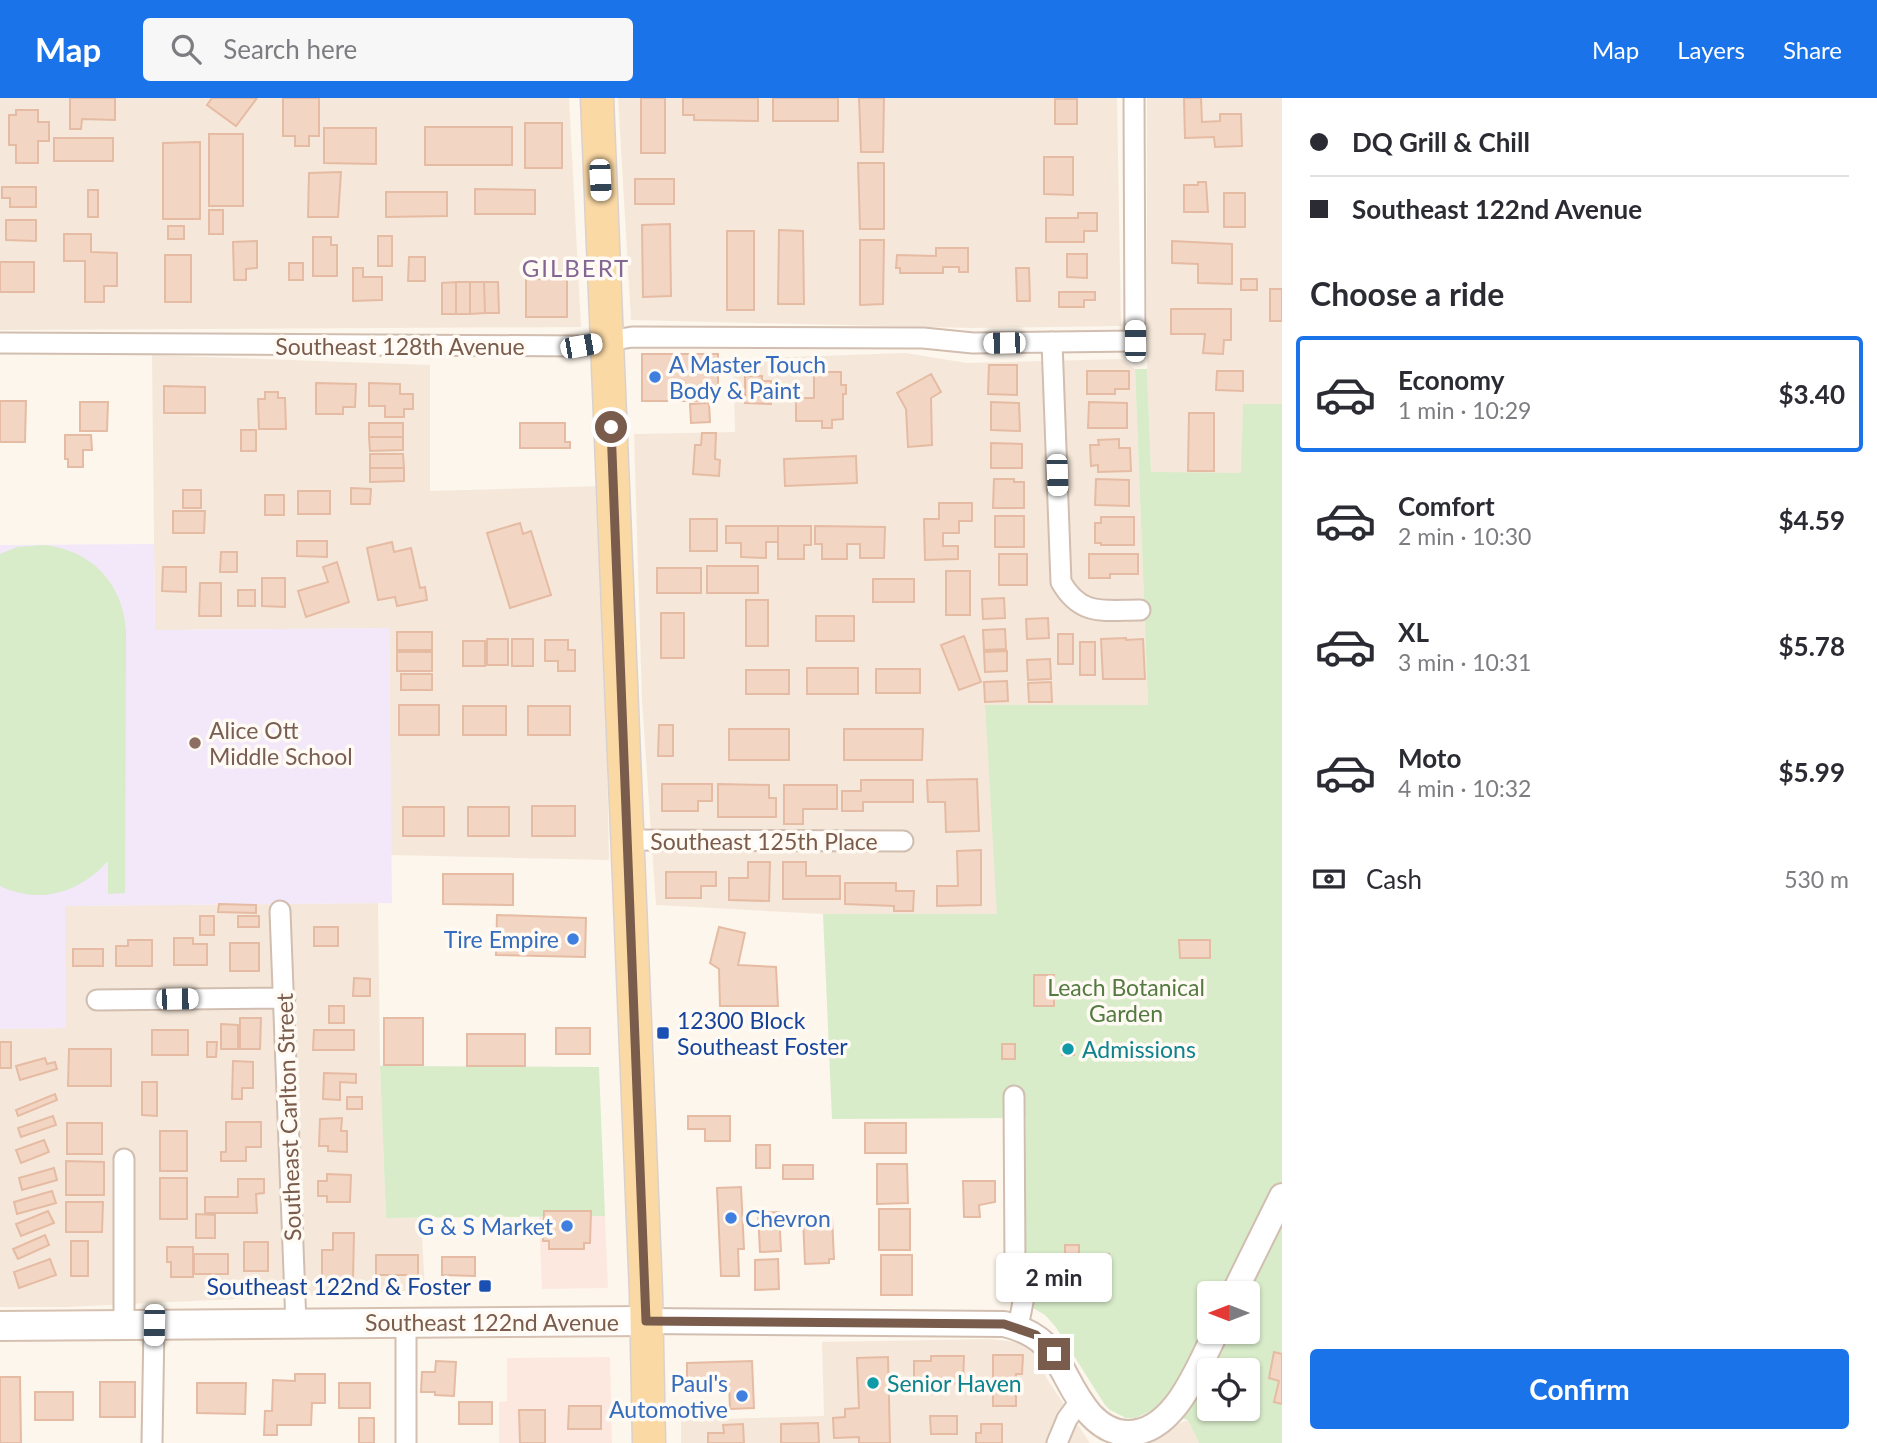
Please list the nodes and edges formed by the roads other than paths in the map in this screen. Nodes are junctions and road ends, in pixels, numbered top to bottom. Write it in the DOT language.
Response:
graph roads {
  1 [pos="597,98"];
  2 [pos="1134,98"];
  3 [pos="608,341"];
  4 [pos="1052,342"];
  5 [pos="0,343"];
  6 [pos="1140,610"];
  7 [pos="626,840"];
  8 [pos="903,841"];
  9 [pos="280,911"];
  10 [pos="285,998"];
  11 [pos="97,1000"];
  12 [pos="1014,1096"];
  13 [pos="124,1159"];
  14 [pos="1282,1196"];
  15 [pos="1240,1281"];
  16 [pos="646,1321"];
  17 [pos="406,1323"];
  18 [pos="296,1324"];
  19 [pos="124,1325"];
  20 [pos="154,1325"];
  21 [pos="0,1326"];
  22 [pos="1018,1327"];
  23 [pos="1210,1344"];
  24 [pos="1081,1400"];
  25 [pos="152,1443"];
  26 [pos="406,1443"];
  27 [pos="649,1443"];
  28 [pos="1057,1443"];
  1 -- 3 [label="main road"];
  2 -- 4 [label="street, Southeast 128th Avenue"];
  3 -- 4 [label="street, Southeast 128th Avenue"];
  3 -- 5 [label="street, Southeast 128th Avenue"];
  3 -- 7 [label="main road"];
  4 -- 6 [label="street"];
  7 -- 8 [label="street, Southeast 125th Place"];
  7 -- 16 [label="main road"];
  9 -- 10 [label="street, Southeast Carlton Street"];
  10 -- 11 [label="street"];
  10 -- 18 [label="street, Southeast Carlton Street"];
  12 -- 22 [label="street"];
  13 -- 19 [label="street"];
  14 -- 15 [label="street"];
  16 -- 17 [label="main road, Southeast 122nd Avenue"];
  16 -- 22 [label="street, Southeast 122nd Avenue"];
  16 -- 27 [label="main road"];
  17 -- 18 [label="main road, Southeast 122nd Avenue"];
  17 -- 26 [label="street"];
  18 -- 20 [label="main road, Southeast 122nd Avenue"];
  19 -- 20 [label="main road, Southeast 122nd Avenue"];
  19 -- 21 [label="main road, Southeast 122nd Avenue"];
  20 -- 25 [label="street"];
  22 -- 24 [label="street, Southeast 122nd Avenue"];
  23 -- 24 [label="street, Southeast 122nd Avenue"];
  24 -- 28 [label="street"];
}
